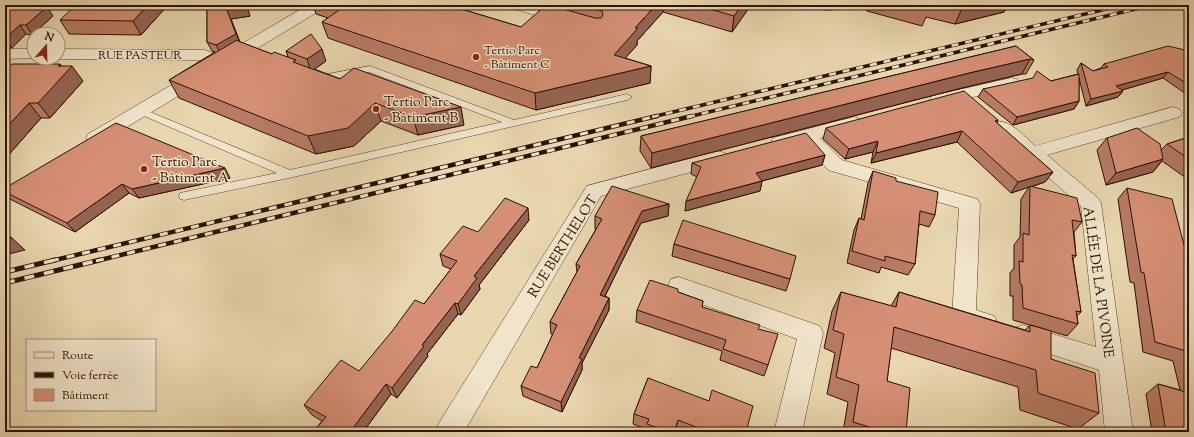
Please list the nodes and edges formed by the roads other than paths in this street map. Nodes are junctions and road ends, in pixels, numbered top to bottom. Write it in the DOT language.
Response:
graph roads {
  1 [pos="319,5"];
  2 [pos="511,5"];
  3 [pos="817,5"];
  4 [pos="830,5"];
  5 [pos="562,20"];
  6 [pos="5,54"];
  7 [pos="26,54"];
  8 [pos="66,54"];
  9 [pos="221,62"];
  10 [pos="311,76"];
  11 [pos="1022,80"];
  12 [pos="962,94"];
  13 [pos="627,97"];
  14 [pos="917,106"];
  15 [pos="140,111"];
  16 [pos="1173,113"];
  17 [pos="873,118"];
  18 [pos="513,123"];
  19 [pos="807,135"];
  20 [pos="761,147"];
  21 [pos="79,148"];
  22 [pos="738,153"];
  23 [pos="1032,153"];
  24 [pos="289,174"];
  25 [pos="184,196"];
  26 [pos="679,286"];
  27 [pos="1111,363"];
  28 [pos="456,430"];
  29 [pos="788,432"];
  30 [pos="1119,432"];
  1 -- 9 [label="street"];
  2 -- 5 [label="lane"];
  3 -- 4 [label="lane"];
  6 -- 7 [label="street"];
  8 -- 9 [label="street, RUE PASTEUR"];
  9 -- 15 [label="street"];
  10 -- 18 [label="lane"];
  11 -- 12 [label="street"];
  12 -- 14 [label="street"];
  12 -- 23 [label="street, ALLÉE DE LA PIVOINE"];
  13 -- 18 [label="lane"];
  15 -- 21 [label="street"];
  15 -- 24 [label="lane"];
  16 -- 23 [label="street"];
  17 -- 19 [label="street"];
  18 -- 24 [label="lane"];
  19 -- 20 [label="street"];
  19 -- 27 [label="street"];
  22 -- 28 [label="street, RUE BERTHELOT"];
  23 -- 27 [label="street, ALLÉE DE LA PIVOINE"];
  24 -- 25 [label="lane"];
  26 -- 29 [label="street"];
  27 -- 30 [label="street, ALLÉE DE LA PIVOINE"];
}
